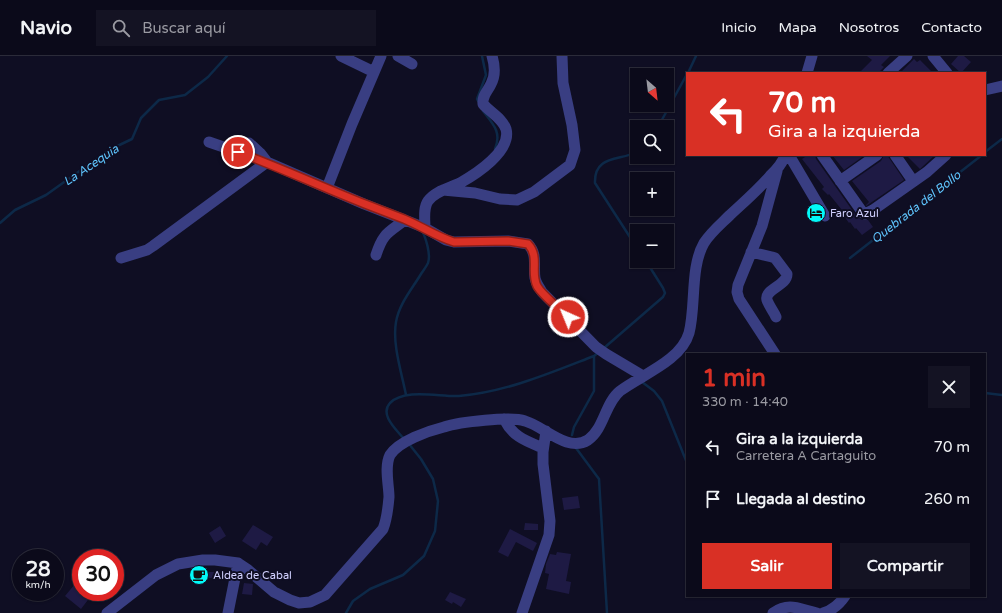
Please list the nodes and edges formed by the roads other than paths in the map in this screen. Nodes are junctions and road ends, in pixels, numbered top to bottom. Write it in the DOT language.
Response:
graph roads {
  1 [pos="341,56"];
  2 [pos="381,56"];
  3 [pos="398,56"];
  4 [pos="492,56"];
  5 [pos="562,56"];
  6 [pos="812,56"];
  7 [pos="907,56"];
  8 [pos="933,56"];
  9 [pos="412,64"];
  10 [pos="374,72"];
  11 [pos="807,72"];
  12 [pos="889,72"];
  13 [pos="946,72"];
  14 [pos="1002,86"];
  15 [pos="986,90"];
  16 [pos="209,142"];
  17 [pos="249,143"];
  18 [pos="787,156"];
  19 [pos="823,156"];
  20 [pos="876,156"];
  21 [pos="895,156"];
  22 [pos="945,156"];
  23 [pos="266,162"];
  24 [pos="778,168"];
  25 [pos="840,181"];
  26 [pos="913,181"];
  27 [pos="327,188"];
  28 [pos="443,190"];
  29 [pos="825,216"];
  30 [pos="406,220"];
  31 [pos="425,228"];
  32 [pos="751,252"];
  33 [pos="376,255"];
  34 [pos="121,258"];
  35 [pos="776,317"];
  36 [pos="774,353"];
  37 [pos="643,376"];
  38 [pos="504,419"];
  39 [pos="546,431"];
  40 [pos="543,448"];
  41 [pos="238,563"];
  42 [pos="844,597"];
  43 [pos="107,613"];
  44 [pos="228,613"];
  45 [pos="522,613"];
  46 [pos="773,613"];
  47 [pos="817,613"];
  48 [pos="823,613"];
  1 -- 10 [label="street"];
  2 -- 10 [label="street"];
  3 -- 9 [label="street"];
  4 -- 28 [label="street"];
  5 -- 28 [label="street"];
  6 -- 11 [label="street"];
  7 -- 12 [label="street"];
  8 -- 13 [label="street"];
  10 -- 27 [label="street"];
  14 -- 15 [label="street"];
  16 -- 23 [label="street"];
  17 -- 23 [label="street"];
  18 -- 24 [label="street"];
  18 -- 29 [label="street"];
  19 -- 25 [label="street"];
  20 -- 25 [label="street"];
  21 -- 26 [label="street"];
  22 -- 26 [label="street"];
  23 -- 27 [label="street"];
  23 -- 34 [label="street"];
  24 -- 32 [label="street"];
  24 -- 37 [label="street"];
  25 -- 26 [label="street"];
  27 -- 30 [label="street"];
  28 -- 31 [label="street"];
  30 -- 31 [label="street"];
  30 -- 33 [label="street"];
  31 -- 37 [label="street"];
  32 -- 35 [label="street"];
  32 -- 36 [label="street"];
  37 -- 39 [label="street"];
  38 -- 39 [label="street"];
  38 -- 40 [label="street"];
  38 -- 41 [label="street"];
  39 -- 40 [label="street"];
  40 -- 45 [label="street"];
  41 -- 43 [label="street"];
  41 -- 44 [label="street"];
  42 -- 48 [label="street"];
  46 -- 47 [label="street"];
}
